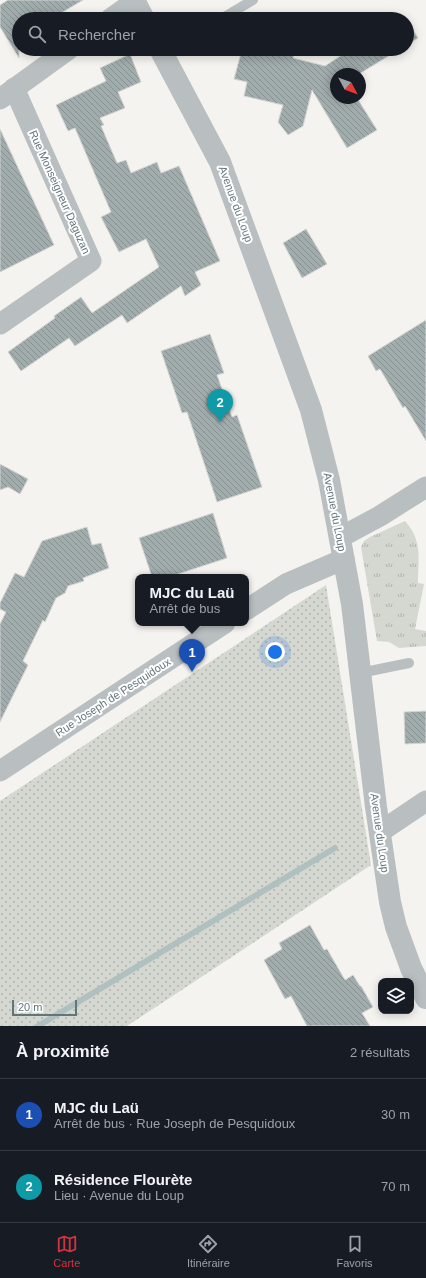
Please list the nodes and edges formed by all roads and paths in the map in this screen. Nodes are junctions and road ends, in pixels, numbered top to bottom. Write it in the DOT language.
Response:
graph roads {
  1 [pos="253,0"];
  2 [pos="137,7"];
  3 [pos="126,12"];
  4 [pos="233,12"];
  5 [pos="59,56"];
  6 [pos="167,56"];
  7 [pos="7,93"];
  8 [pos="0,324"];
  9 [pos="426,487"];
  10 [pos="341,537"];
  11 [pos="344,559"];
  12 [pos="249,608"];
  13 [pos="220,626"];
  14 [pos="409,663"];
  15 [pos="360,673"];
  16 [pos="0,771"];
  17 [pos="426,802"];
  18 [pos="380,832"];
  19 [pos="426,998"];
  1 -- 4 [label="lane"];
  2 -- 3 [label="street"];
  5 -- 7 [label="street"];
  6 -- 10 [label="street, Avenue du Loup"];
  7 -- 8 [label="street, Rue Monseigneur Daguzan"];
  9 -- 10 [label="street"];
  10 -- 11 [label="street, Avenue du Loup"];
  11 -- 12 [label="street"];
  11 -- 15 [label="street, Avenue du Loup"];
  13 -- 16 [label="street, Rue Joseph de Pesquidoux"];
  14 -- 15 [label="lane"];
  15 -- 18 [label="street, Avenue du Loup"];
  17 -- 18 [label="street"];
  18 -- 19 [label="street, Avenue du Loup"];
}
